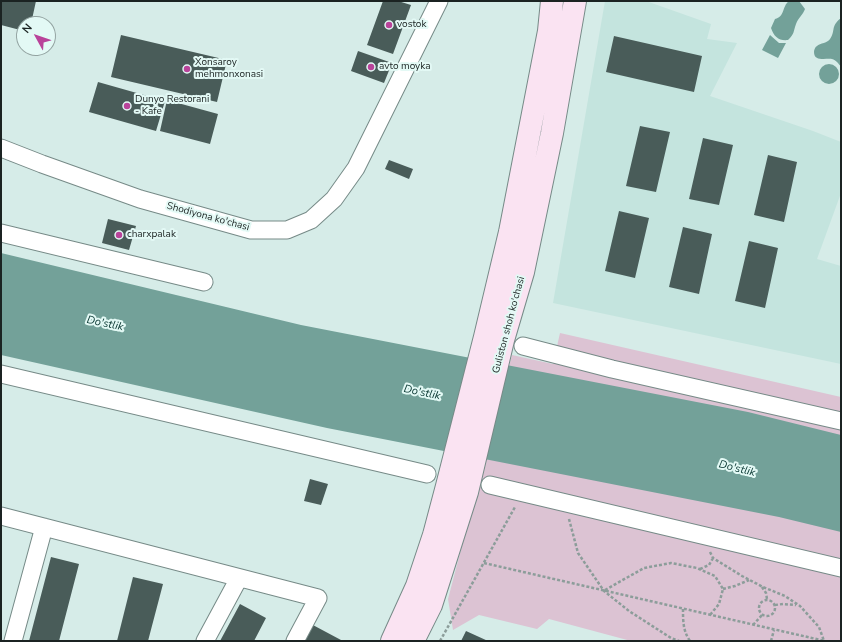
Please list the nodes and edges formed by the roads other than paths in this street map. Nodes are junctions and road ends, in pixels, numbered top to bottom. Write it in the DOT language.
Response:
graph roads {
  1 [pos="439,1"];
  2 [pos="552,1"];
  3 [pos="575,1"];
  4 [pos="1,148"];
  5 [pos="1,233"];
  6 [pos="204,282"];
  7 [pos="504,341"];
  8 [pos="1,374"];
  9 [pos="841,422"];
  10 [pos="427,474"];
  11 [pos="490,485"];
  12 [pos="457,489"];
  13 [pos="1,516"];
  14 [pos="44,527"];
  15 [pos="841,568"];
  16 [pos="239,578"];
  17 [pos="13,641"];
  18 [pos="205,641"];
  19 [pos="295,641"];
  20 [pos="392,641"];
  21 [pos="413,641"];
  1 -- 4 [label="street, Shodiyona ko'chasi"];
  2 -- 7 [label="main road, Guliston shoh ko'chasi"];
  3 -- 7 [label="main road, Guliston shoh ko'chasi"];
  5 -- 6 [label="street"];
  7 -- 9 [label="street"];
  7 -- 12 [label="main road, Guliston shoh ko'chasi"];
  8 -- 10 [label="street"];
  11 -- 15 [label="street"];
  12 -- 20 [label="main road, Guliston shoh ko'chasi"];
  12 -- 21 [label="main road, Guliston shoh ko'chasi"];
  13 -- 14 [label="street"];
  14 -- 16 [label="street"];
  14 -- 17 [label="street"];
  16 -- 18 [label="street"];
  16 -- 19 [label="street"];
}
